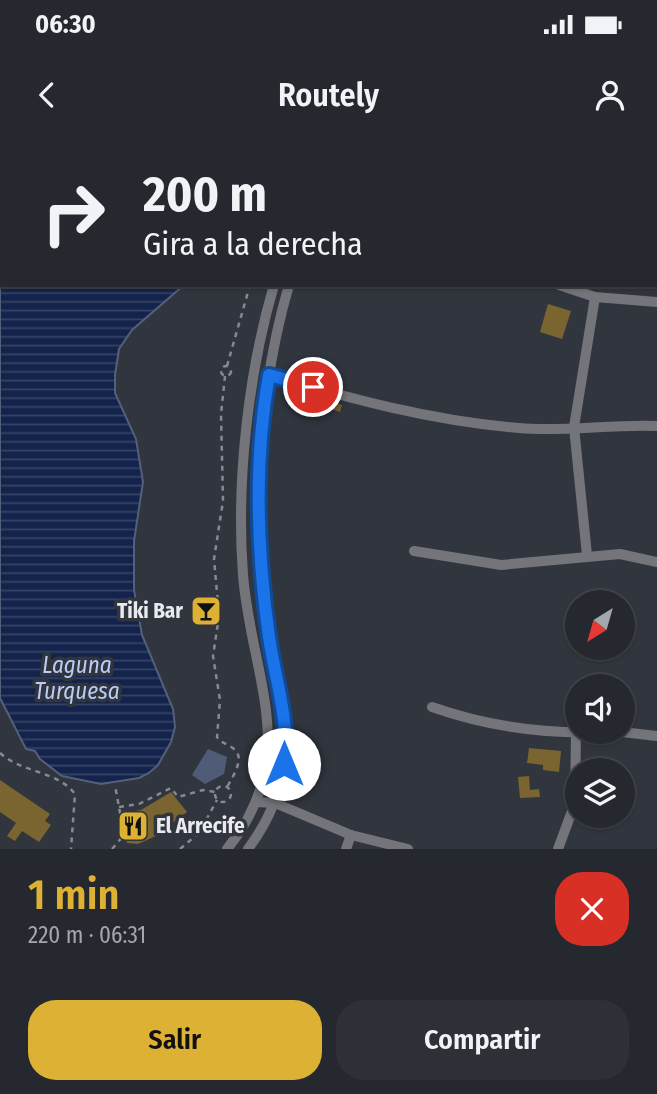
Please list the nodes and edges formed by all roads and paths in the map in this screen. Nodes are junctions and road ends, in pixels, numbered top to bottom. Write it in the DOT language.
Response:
graph roads {
  1 [pos="249,287"];
  2 [pos="274,287"];
  3 [pos="289,287"];
  4 [pos="565,287"];
  5 [pos="595,297"];
  6 [pos="657,302"];
  7 [pos="227,366"];
  8 [pos="269,375"];
  9 [pos="225,376"];
  10 [pos="657,426"];
  11 [pos="574,427"];
  12 [pos="414,551"];
  13 [pos="587,555"];
  14 [pos="657,562"];
  15 [pos="432,707"];
  16 [pos="565,732"];
  17 [pos="635,733"];
  18 [pos="657,736"];
  19 [pos="576,744"];
  20 [pos="0,754"];
  21 [pos="115,785"];
  22 [pos="227,787"];
  23 [pos="215,792"];
  24 [pos="217,800"];
  25 [pos="256,802"];
  26 [pos="275,803"];
  27 [pos="119,807"];
  28 [pos="351,835"];
  29 [pos="71,849"];
  30 [pos="112,849"];
  31 [pos="180,849"];
  32 [pos="227,849"];
  33 [pos="248,849"];
  34 [pos="346,849"];
  35 [pos="408,849"];
  36 [pos="558,849"];
  1 -- 7 [label="path"];
  2 -- 25 [label="street"];
  3 -- 8 [label="street"];
  4 -- 5 [label="street"];
  5 -- 6 [label="street"];
  5 -- 11 [label="street"];
  7 -- 9 [label="path"];
  7 -- 9 [label="path"];
  8 -- 11 [label="street"];
  8 -- 26 [label="street"];
  9 -- 22 [label="path"];
  10 -- 11 [label="street"];
  11 -- 13 [label="street"];
  12 -- 13 [label="street"];
  13 -- 14 [label="street"];
  15 -- 16 [label="street"];
  17 -- 18 [label="street"];
  19 -- 36 [label="street"];
  20 -- 29 [label="path"];
  21 -- 27 [label="path"];
  22 -- 23 [label="path"];
  22 -- 24 [label="path"];
  23 -- 24 [label="path"];
  23 -- 27 [label="path"];
  24 -- 31 [label="path"];
  25 -- 26 [label="street"];
  25 -- 32 [label="street"];
  26 -- 28 [label="street"];
  26 -- 33 [label="street"];
  27 -- 30 [label="path"];
  28 -- 34 [label="street"];
  28 -- 35 [label="street"];
}
